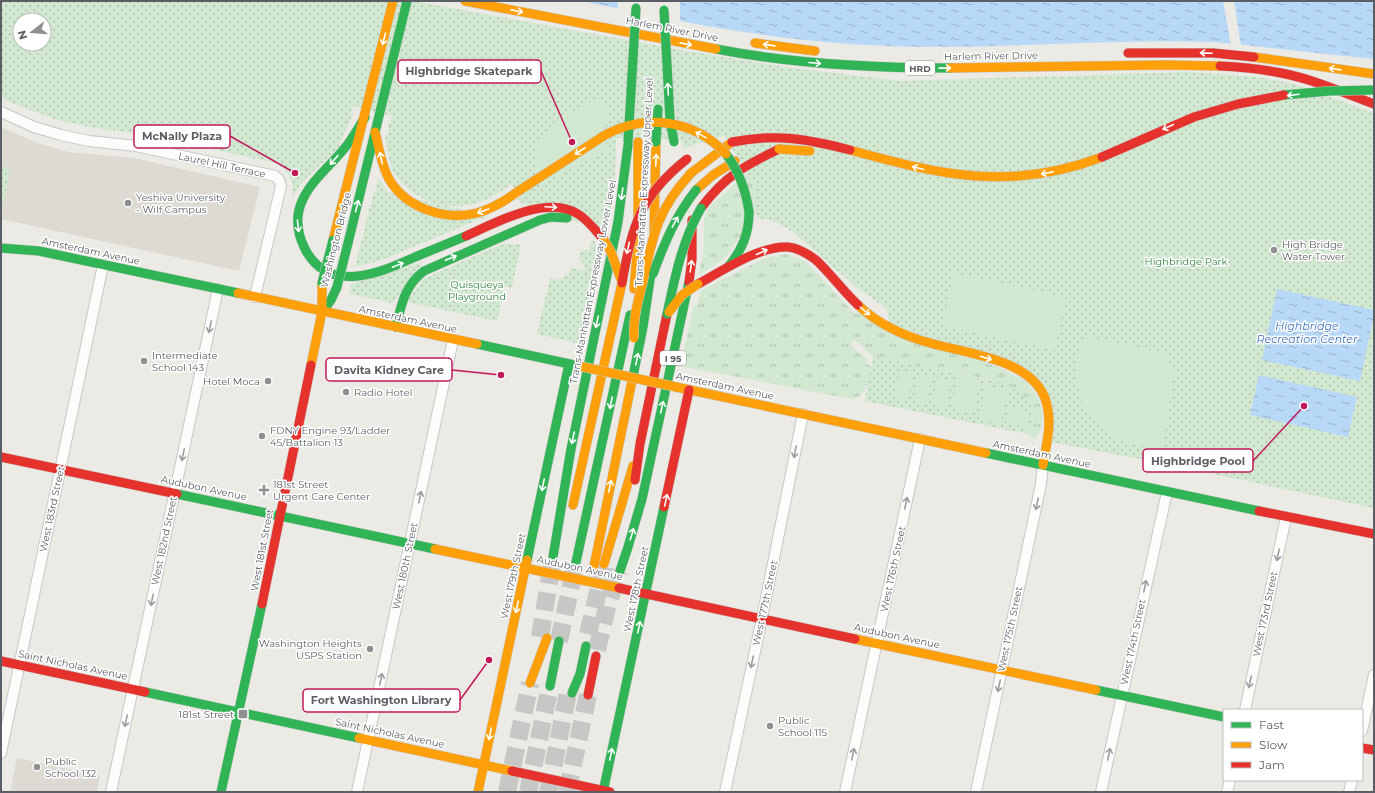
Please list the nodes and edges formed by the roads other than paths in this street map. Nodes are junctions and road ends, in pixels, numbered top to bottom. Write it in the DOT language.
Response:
graph roads {
  1 [pos="393,1"];
  2 [pos="407,1"];
  3 [pos="465,1"];
  4 [pos="636,5"];
  5 [pos="664,6"];
  6 [pos="624,19"];
  7 [pos="678,29"];
  8 [pos="742,41"];
  9 [pos="823,51"];
  10 [pos="1117,53"];
  11 [pos="1374,74"];
  12 [pos="659,87"];
  13 [pos="1374,90"];
  14 [pos="658,102"];
  15 [pos="1343,102"];
  16 [pos="1374,103"];
  17 [pos="1,112"];
  18 [pos="364,117"];
  19 [pos="375,132"];
  20 [pos="732,142"];
  21 [pos="709,148"];
  22 [pos="698,153"];
  23 [pos="821,154"];
  24 [pos="741,163"];
  25 [pos="596,229"];
  26 [pos="1,248"];
  27 [pos="103,265"];
  28 [pos="727,269"];
  29 [pos="622,283"];
  30 [pos="218,289"];
  31 [pos="255,297"];
  32 [pos="322,312"];
  33 [pos="667,314"];
  34 [pos="396,327"];
  35 [pos="634,338"];
  36 [pos="453,340"];
  37 [pos="569,364"];
  38 [pos="625,376"];
  39 [pos="689,390"];
  40 [pos="803,414"];
  41 [pos="593,418"];
  42 [pos="920,439"];
  43 [pos="640,444"];
  44 [pos="1,457"];
  45 [pos="1043,466"];
  46 [pos="61,469"];
  47 [pos="1167,492"];
  48 [pos="174,493"];
  49 [pos="571,512"];
  50 [pos="280,516"];
  51 [pos="1286,517"];
  52 [pos="1374,534"];
  53 [pos="410,544"];
  54 [pos="553,557"];
  55 [pos="594,566"];
  56 [pos="604,567"];
  57 [pos="526,568"];
  58 [pos="646,594"];
  59 [pos="762,618"];
  60 [pos="543,638"];
  61 [pos="559,641"];
  62 [pos="877,643"];
  63 [pos="582,645"];
  64 [pos="597,650"];
  65 [pos="1,661"];
  66 [pos="19,665"];
  67 [pos="1002,670"];
  68 [pos="1374,675"];
  69 [pos="530,683"];
  70 [pos="550,686"];
  71 [pos="133,689"];
  72 [pos="570,693"];
  73 [pos="588,695"];
  74 [pos="1122,695"];
  75 [pos="1244,709"];
  76 [pos="239,712"];
  77 [pos="1223,717"];
  78 [pos="1363,726"];
  79 [pos="368,740"];
  80 [pos="1363,748"];
  81 [pos="1374,750"];
  82 [pos="1,753"];
  83 [pos="484,764"];
  84 [pos="1230,781"];
  85 [pos="1352,781"];
  86 [pos="111,792"];
  87 [pos="221,792"];
  88 [pos="357,792"];
  89 [pos="478,792"];
  90 [pos="606,792"];
  91 [pos="725,792"];
  92 [pos="845,792"];
  93 [pos="976,792"];
  94 [pos="1101,792"];
  95 [pos="1227,792"];
  96 [pos="1349,792"];
  1 -- 18 [label="main road, Washington Bridge, one-way"];
  2 -- 19 [label="main road, Washington Bridge"];
  3 -- 16 [label="main road, Harlem River Drive / HRD, one-way"];
  4 -- 41 [label="main road, Trans-Manhattan Expressway Upper Level, one-way, bridge"];
  4 -- 54 [label="main road, Trans-Manhattan Expressway Lower Level, one-way, bridge"];
  5 -- 12 [label="main road, Trans-Manhattan Expressway Upper Level / I 95, bridge"];
  43 -- 5 [label="main road, I 95, one-way, bridge"];
  6 -- 7 [label="main road, Harlem River Drive"];
  9 -- 8 [label="main road, one-way"];
  11 -- 10 [label="main road, one-way"];
  13 -- 20 [label="main road, one-way, bridge"];
  55 -- 14 [label="main road, Trans-Manhattan Expressway Upper Level, one-way, bridge"];
  15 -- 16 [label="main road"];
  17 -- 31 [label="street, Laurel Hill Terrace"];
  18 -- 25 [label="main road, one-way"];
  18 -- 32 [label="main road, Washington Bridge, bridge"];
  28 -- 19 [label="main road, one-way, bridge"];
  32 -- 19 [label="main road, Washington Bridge, one-way, bridge"];
  20 -- 21 [label="main road"];
  20 -- 35 [label="main road, bridge"];
  22 -- 29 [label="main road, one-way, bridge"];
  23 -- 24 [label="main road, bridge"];
  24 -- 33 [label="main road, bridge"];
  35 -- 24 [label="main road, one-way, bridge"];
  25 -- 29 [label="main road, bridge"];
  34 -- 25 [label="main road, one-way"];
  26 -- 27 [label="main road, Amsterdam Avenue"];
  27 -- 30 [label="main road, Amsterdam Avenue"];
  27 -- 46 [label="street, West 183rd Street"];
  28 -- 33 [label="main road, bridge"];
  28 -- 45 [label="main road, one-way"];
  29 -- 41 [label="main road"];
  30 -- 31 [label="main road, Amsterdam Avenue"];
  30 -- 48 [label="street, West 182nd Street, one-way"];
  31 -- 32 [label="main road, Amsterdam Avenue"];
  32 -- 34 [label="main road, Amsterdam Avenue"];
  32 -- 50 [label="main road, West 181st Street"];
  33 -- 43 [label="main road"];
  34 -- 36 [label="main road, Amsterdam Avenue"];
  35 -- 38 [label="main road"];
  36 -- 37 [label="main road, Amsterdam Avenue"];
  53 -- 36 [label="street, West 180th Street, one-way"];
  37 -- 38 [label="main road, Amsterdam Avenue, bridge"];
  37 -- 57 [label="main road, West 179th Street, one-way"];
  38 -- 39 [label="main road, Amsterdam Avenue, bridge"];
  39 -- 40 [label="main road, Amsterdam Avenue"];
  58 -- 39 [label="main road, West 178th Street, one-way"];
  40 -- 42 [label="main road, Amsterdam Avenue"];
  40 -- 59 [label="street, West 177th Street, one-way"];
  41 -- 49 [label="main road"];
  42 -- 45 [label="main road, Amsterdam Avenue"];
  62 -- 42 [label="street, West 176th Street, one-way"];
  43 -- 56 [label="main road"];
  44 -- 46 [label="main road, Audubon Avenue"];
  45 -- 47 [label="main road, Amsterdam Avenue"];
  45 -- 67 [label="street, West 175th Street, one-way"];
  46 -- 48 [label="main road, Audubon Avenue"];
  46 -- 66 [label="street, West 183rd Street"];
  47 -- 51 [label="main road, Amsterdam Avenue"];
  74 -- 47 [label="street, West 174th Street, one-way"];
  48 -- 50 [label="main road, Audubon Avenue"];
  48 -- 71 [label="street, West 182nd Street, one-way"];
  50 -- 53 [label="main road, Audubon Avenue"];
  50 -- 76 [label="main road, West 181st Street"];
  51 -- 52 [label="main road, Amsterdam Avenue"];
  51 -- 75 [label="street, West 173rd Street, one-way"];
  53 -- 57 [label="main road, Audubon Avenue"];
  79 -- 53 [label="street, West 180th Street, one-way"];
  57 -- 58 [label="main road, Audubon Avenue"];
  57 -- 83 [label="main road, West 179th Street, one-way"];
  58 -- 59 [label="main road, Audubon Avenue"];
  90 -- 58 [label="main road, West 178th Street, one-way"];
  59 -- 62 [label="main road, Audubon Avenue"];
  59 -- 91 [label="street, West 177th Street, one-way"];
  60 -- 69 [label="main road"];
  61 -- 70 [label="main road"];
  62 -- 67 [label="main road, Audubon Avenue"];
  92 -- 62 [label="street, West 176th Street, one-way"];
  63 -- 72 [label="main road"];
  64 -- 73 [label="main road"];
  65 -- 66 [label="main road, Saint Nicholas Avenue"];
  66 -- 71 [label="main road, Saint Nicholas Avenue"];
  66 -- 82 [label="street, West 183rd Street"];
  67 -- 74 [label="main road, Audubon Avenue"];
  67 -- 93 [label="street, West 175th Street, one-way"];
  68 -- 78 [label="street"];
  71 -- 76 [label="main road, Saint Nicholas Avenue"];
  71 -- 86 [label="street, West 182nd Street, one-way"];
  74 -- 77 [label="main road, Audubon Avenue"];
  94 -- 74 [label="street, West 174th Street, one-way"];
  76 -- 79 [label="main road, Saint Nicholas Avenue"];
  76 -- 87 [label="main road, West 181st Street"];
  79 -- 83 [label="main road, Saint Nicholas Avenue"];
  79 -- 88 [label="street, West 180th Street"];
  80 -- 81 [label="main road"];
  83 -- 89 [label="main road, West 179th Street"];
  83 -- 90 [label="main road, Saint Nicholas Avenue"];
  84 -- 95 [label="street"];
  85 -- 96 [label="street"];
}
